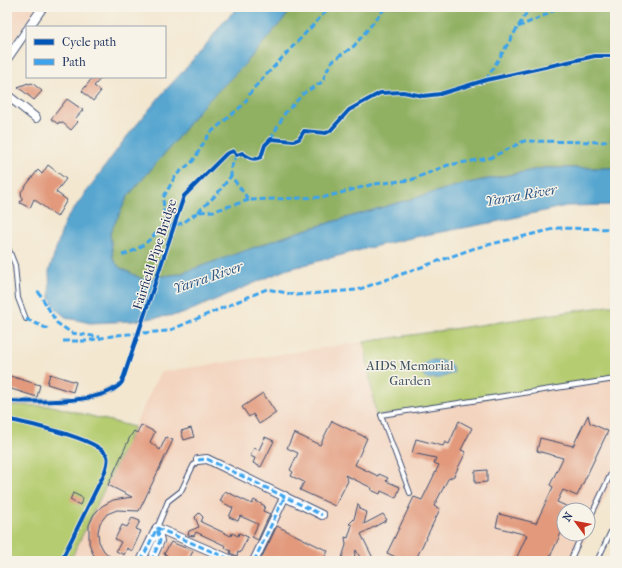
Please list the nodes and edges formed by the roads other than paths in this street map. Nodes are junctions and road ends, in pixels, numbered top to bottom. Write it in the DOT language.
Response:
graph roads {
  1 [pos="44,7"];
  2 [pos="30,26"];
  3 [pos="26,31"];
  4 [pos="7,59"];
  5 [pos="7,95"];
  6 [pos="36,118"];
  7 [pos="7,245"];
  8 [pos="26,319"];
  9 [pos="615,379"];
  10 [pos="114,389"];
  11 [pos="7,402"];
  12 [pos="198,460"];
  13 [pos="615,465"];
  14 [pos="410,493"];
  15 [pos="285,496"];
  16 [pos="596,505"];
  17 [pos="322,515"];
  18 [pos="615,523"];
  19 [pos="157,528"];
  20 [pos="578,542"];
  21 [pos="140,561"];
  22 [pos="151,561"];
  23 [pos="234,561"];
  24 [pos="254,561"];
  25 [pos="570,561"];
  26 [pos="597,561"];
  1 -- 2 [label="street"];
  3 -- 4 [label="street"];
  5 -- 6 [label="street"];
  7 -- 8 [label="lane"];
  9 -- 14 [label="lane"];
  10 -- 11 [label="lane"];
  12 -- 15 [label="street"];
  12 -- 19 [label="lane"];
  13 -- 16 [label="lane"];
  15 -- 17 [label="street"];
  15 -- 24 [label="street"];
  18 -- 26 [label="lane"];
  19 -- 21 [label="street"];
  19 -- 22 [label="street"];
  19 -- 23 [label="street"];
  20 -- 25 [label="lane"];
}
